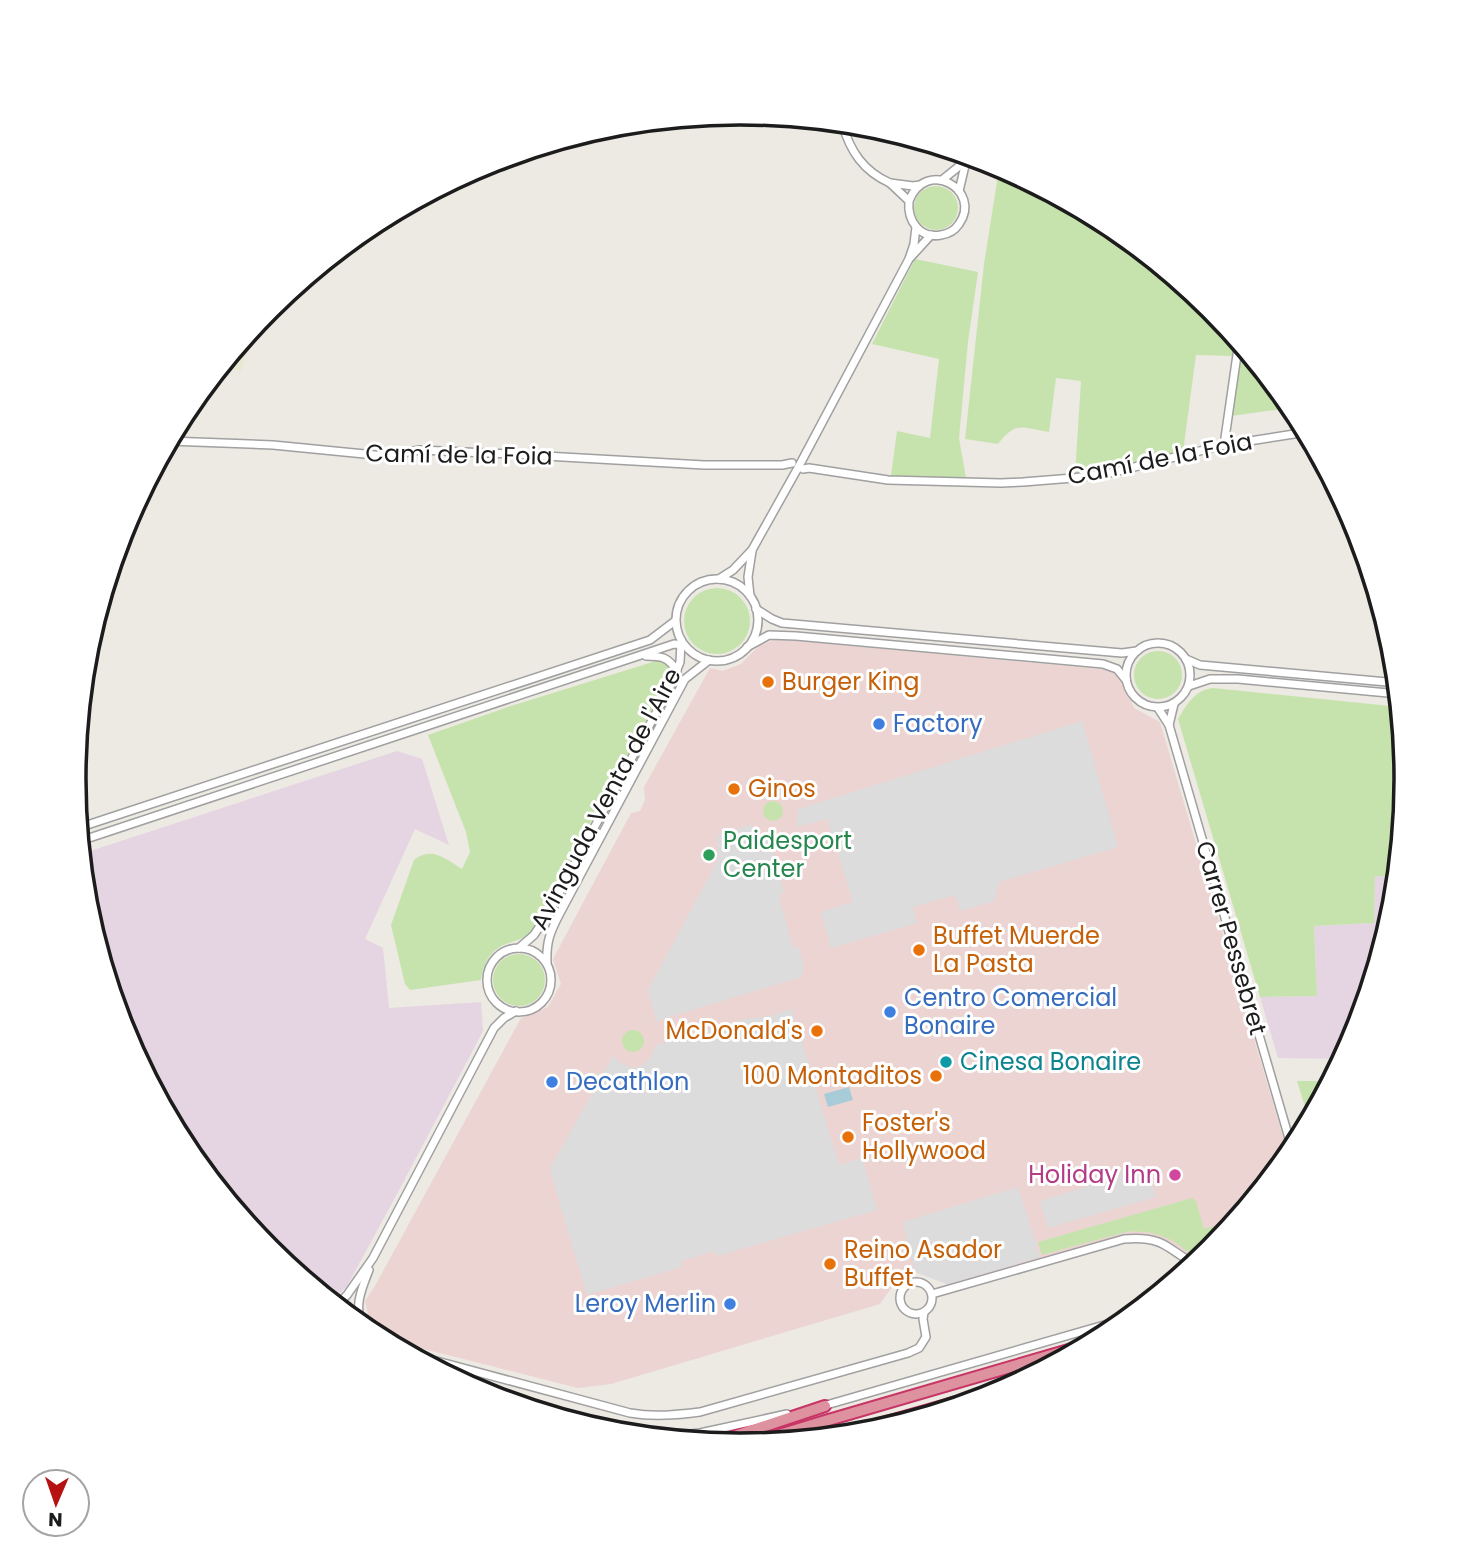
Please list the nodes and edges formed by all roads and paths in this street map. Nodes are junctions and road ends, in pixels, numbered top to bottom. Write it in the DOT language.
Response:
graph roads {
  1 [pos="846,133"];
  2 [pos="961,163"];
  3 [pos="965,165"];
  4 [pos="942,180"];
  5 [pos="890,183"];
  6 [pos="920,185"];
  7 [pos="959,191"];
  8 [pos="909,201"];
  9 [pos="916,227"];
  10 [pos="931,235"];
  11 [pos="909,259"];
  12 [pos="1237,353"];
  13 [pos="1296,434"];
  14 [pos="179,442"];
  15 [pos="1224,444"];
  16 [pos="792,463"];
  17 [pos="803,469"];
  18 [pos="752,550"];
  19 [pos="719,579"];
  20 [pos="750,596"];
  21 [pos="756,609"];
  22 [pos="676,621"];
  23 [pos="682,644"];
  24 [pos="747,647"];
  25 [pos="1137,651"];
  26 [pos="638,656"];
  27 [pos="1186,659"];
  28 [pos="709,660"];
  29 [pos="677,671"];
  30 [pos="1126,680"];
  31 [pos="1388,682"];
  32 [pos="1189,686"];
  33 [pos="1390,693"];
  34 [pos="1174,704"];
  35 [pos="1158,708"];
  36 [pos="1169,725"];
  37 [pos="87,825"];
  38 [pos="89,838"];
  39 [pos="519,948"];
  40 [pos="547,963"];
  41 [pos="516,1011"];
  42 [pos="1289,1137"];
  43 [pos="373,1258"];
  44 [pos="1185,1259"];
  45 [pos="932,1294"];
  46 [pos="343,1300"];
  47 [pos="359,1311"];
  48 [pos="924,1312"];
  49 [pos="1101,1326"];
  50 [pos="1055,1354"];
  51 [pos="442,1363"];
  52 [pos="825,1406"];
  53 [pos="700,1433"];
  54 [pos="784,1433"];
  55 [pos="741,1434"];
  1 -- 5 [label="street"];
  2 -- 4 [label="street"];
  3 -- 7 [label="street"];
  4 -- 6 [label="street"];
  4 -- 7 [label="street"];
  5 -- 6 [label="street"];
  5 -- 8 [label="street"];
  6 -- 8 [label="street"];
  7 -- 10 [label="street"];
  8 -- 9 [label="street"];
  9 -- 10 [label="street"];
  9 -- 11 [label="street"];
  10 -- 11 [label="street"];
  11 -- 18 [label="street"];
  12 -- 15 [label="street"];
  13 -- 15 [label="street, Camí de la Foia"];
  14 -- 16 [label="street, Camí de la Foia"];
  15 -- 17 [label="street, Camí de la Foia"];
  18 -- 19 [label="street"];
  18 -- 20 [label="street"];
  19 -- 20 [label="street"];
  19 -- 22 [label="street"];
  20 -- 21 [label="street"];
  21 -- 24 [label="street"];
  21 -- 25 [label="street"];
  22 -- 23 [label="street"];
  22 -- 37 [label="street"];
  23 -- 26 [label="street"];
  23 -- 28 [label="street"];
  23 -- 29 [label="street, Avinguda Venta de l'Aire"];
  24 -- 28 [label="street"];
  24 -- 30 [label="street"];
  25 -- 27 [label="street"];
  25 -- 30 [label="street"];
  26 -- 29 [label="street"];
  26 -- 38 [label="street"];
  27 -- 31 [label="street"];
  27 -- 32 [label="street"];
  28 -- 40 [label="street, Avinguda Venta de l'Aire"];
  29 -- 39 [label="street, Avinguda Venta de l'Aire"];
  30 -- 35 [label="street"];
  32 -- 33 [label="street"];
  32 -- 34 [label="street"];
  34 -- 35 [label="street"];
  34 -- 36 [label="street, Carrer Pessebret"];
  35 -- 36 [label="street, Carrer Pessebret"];
  36 -- 42 [label="street, Carrer Pessebret"];
  39 -- 40 [label="street"];
  39 -- 41 [label="street"];
  40 -- 41 [label="street"];
  41 -- 43 [label="street"];
  43 -- 46 [label="street"];
  43 -- 47 [label="street"];
  44 -- 45 [label="street"];
  45 -- 48 [label="street"];
  45 -- 48 [label="street"];
  48 -- 51 [label="street"];
  49 -- 52 [label="street"];
  50 -- 54 [label="highway"];
  52 -- 53 [label="street"];
  52 -- 55 [label="highway"];
}
